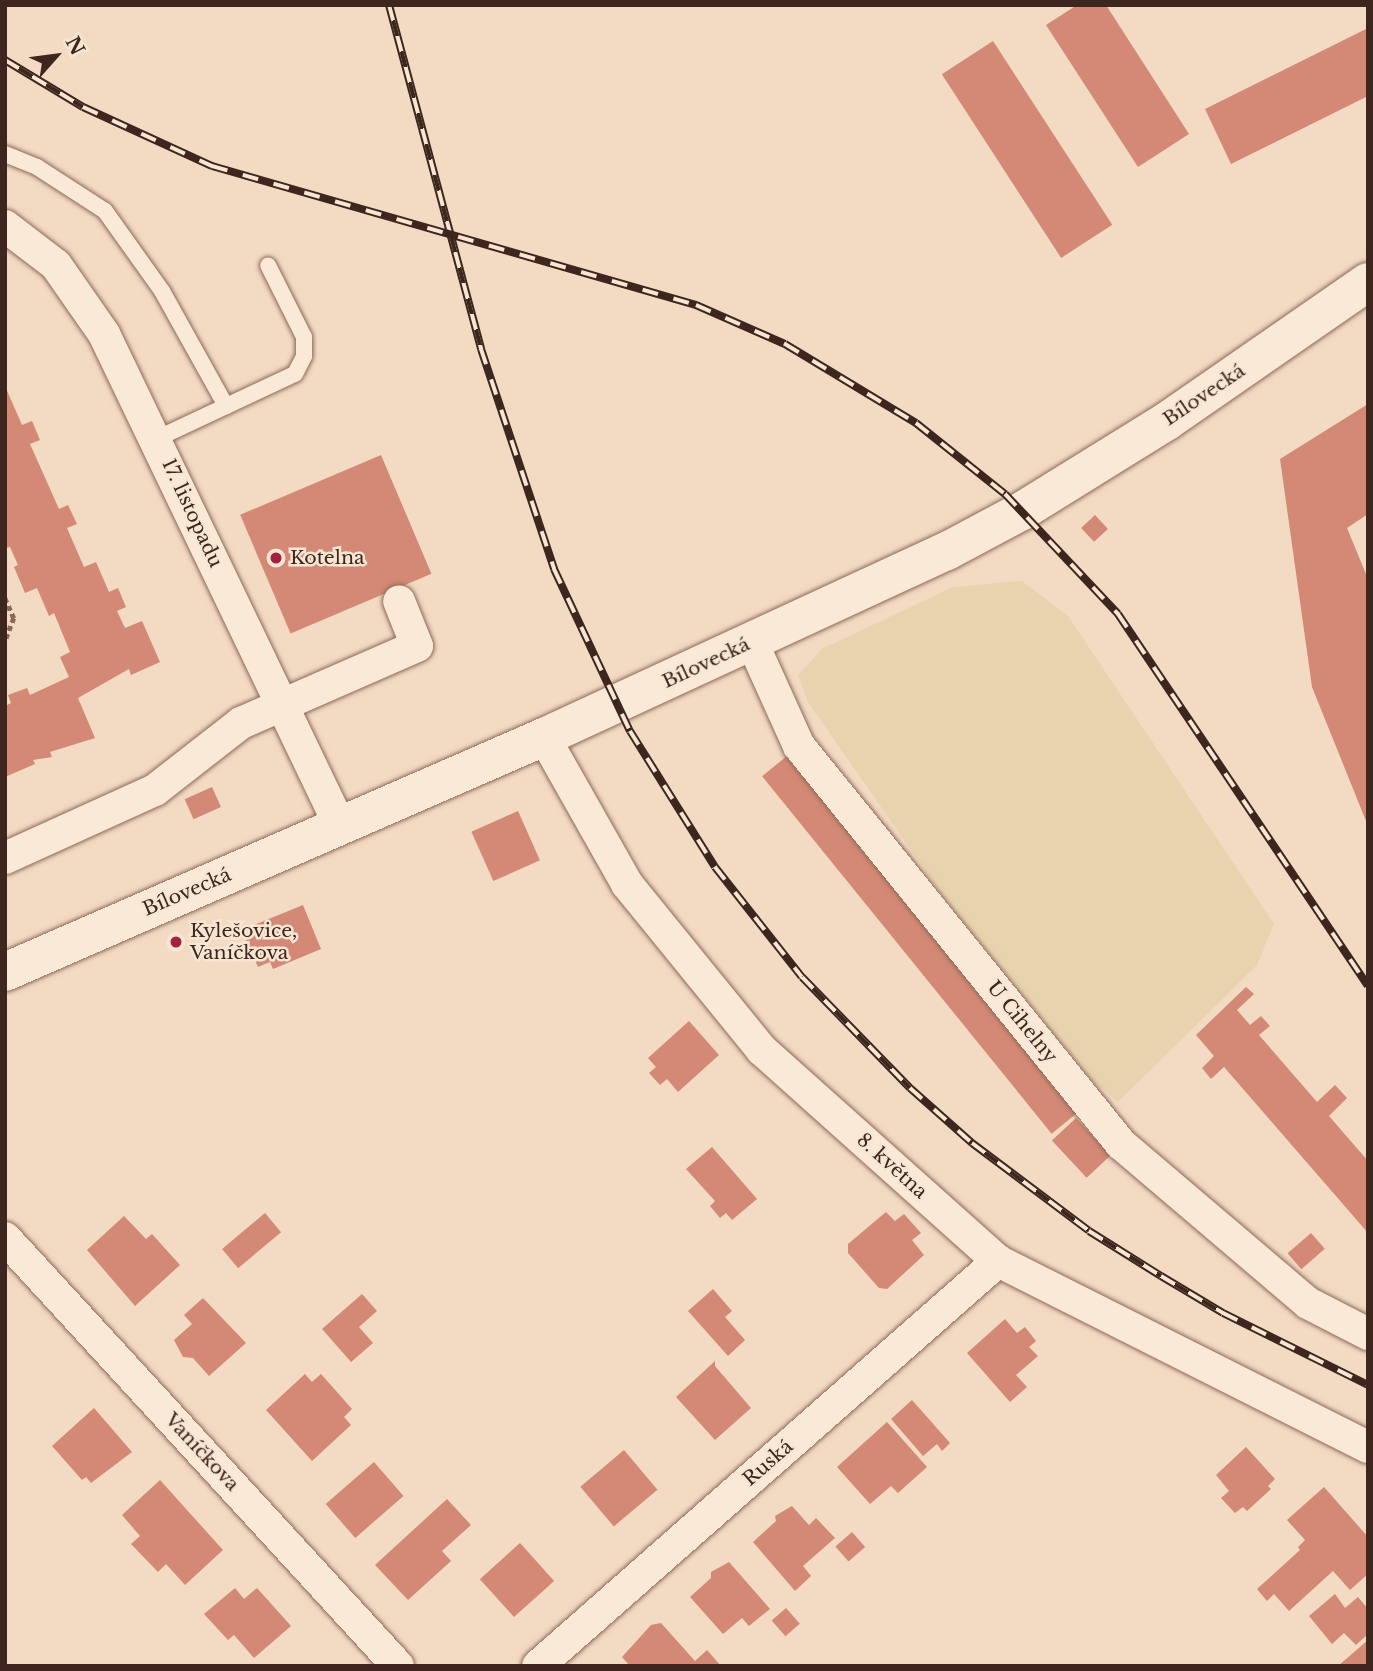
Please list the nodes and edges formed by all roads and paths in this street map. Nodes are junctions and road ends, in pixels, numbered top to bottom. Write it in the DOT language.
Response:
graph roads {
  1 [pos="5,154"];
  2 [pos="5,226"];
  3 [pos="268,265"];
  4 [pos="1368,282"];
  5 [pos="226,406"];
  6 [pos="156,439"];
  7 [pos="5,598"];
  8 [pos="399,601"];
  9 [pos="5,641"];
  10 [pos="752,642"];
  11 [pos="283,704"];
  12 [pos="544,737"];
  13 [pos="340,826"];
  14 [pos="5,858"];
  15 [pos="5,972"];
  16 [pos="5,1238"];
  17 [pos="998,1261"];
  18 [pos="1368,1334"];
  19 [pos="1368,1447"];
  20 [pos="398,1666"];
  21 [pos="538,1666"];
  1 -- 5 [label="lane"];
  2 -- 6 [label="street, 17. listopadu"];
  3 -- 5 [label="lane"];
  4 -- 10 [label="main road, Bílovecká"];
  5 -- 6 [label="lane"];
  6 -- 11 [label="street, 17. listopadu"];
  7 -- 9 [label="path"];
  8 -- 11 [label="street"];
  10 -- 12 [label="main road, Bílovecká"];
  10 -- 18 [label="street, U Cihelny"];
  11 -- 13 [label="street, 17. listopadu"];
  11 -- 14 [label="street"];
  12 -- 13 [label="main road, Bílovecká"];
  12 -- 17 [label="street, 8. května"];
  13 -- 15 [label="main road, Bílovecká"];
  16 -- 20 [label="street, Vaníčkova"];
  17 -- 19 [label="street, 8. května"];
  17 -- 21 [label="street, Ruská"];
}
